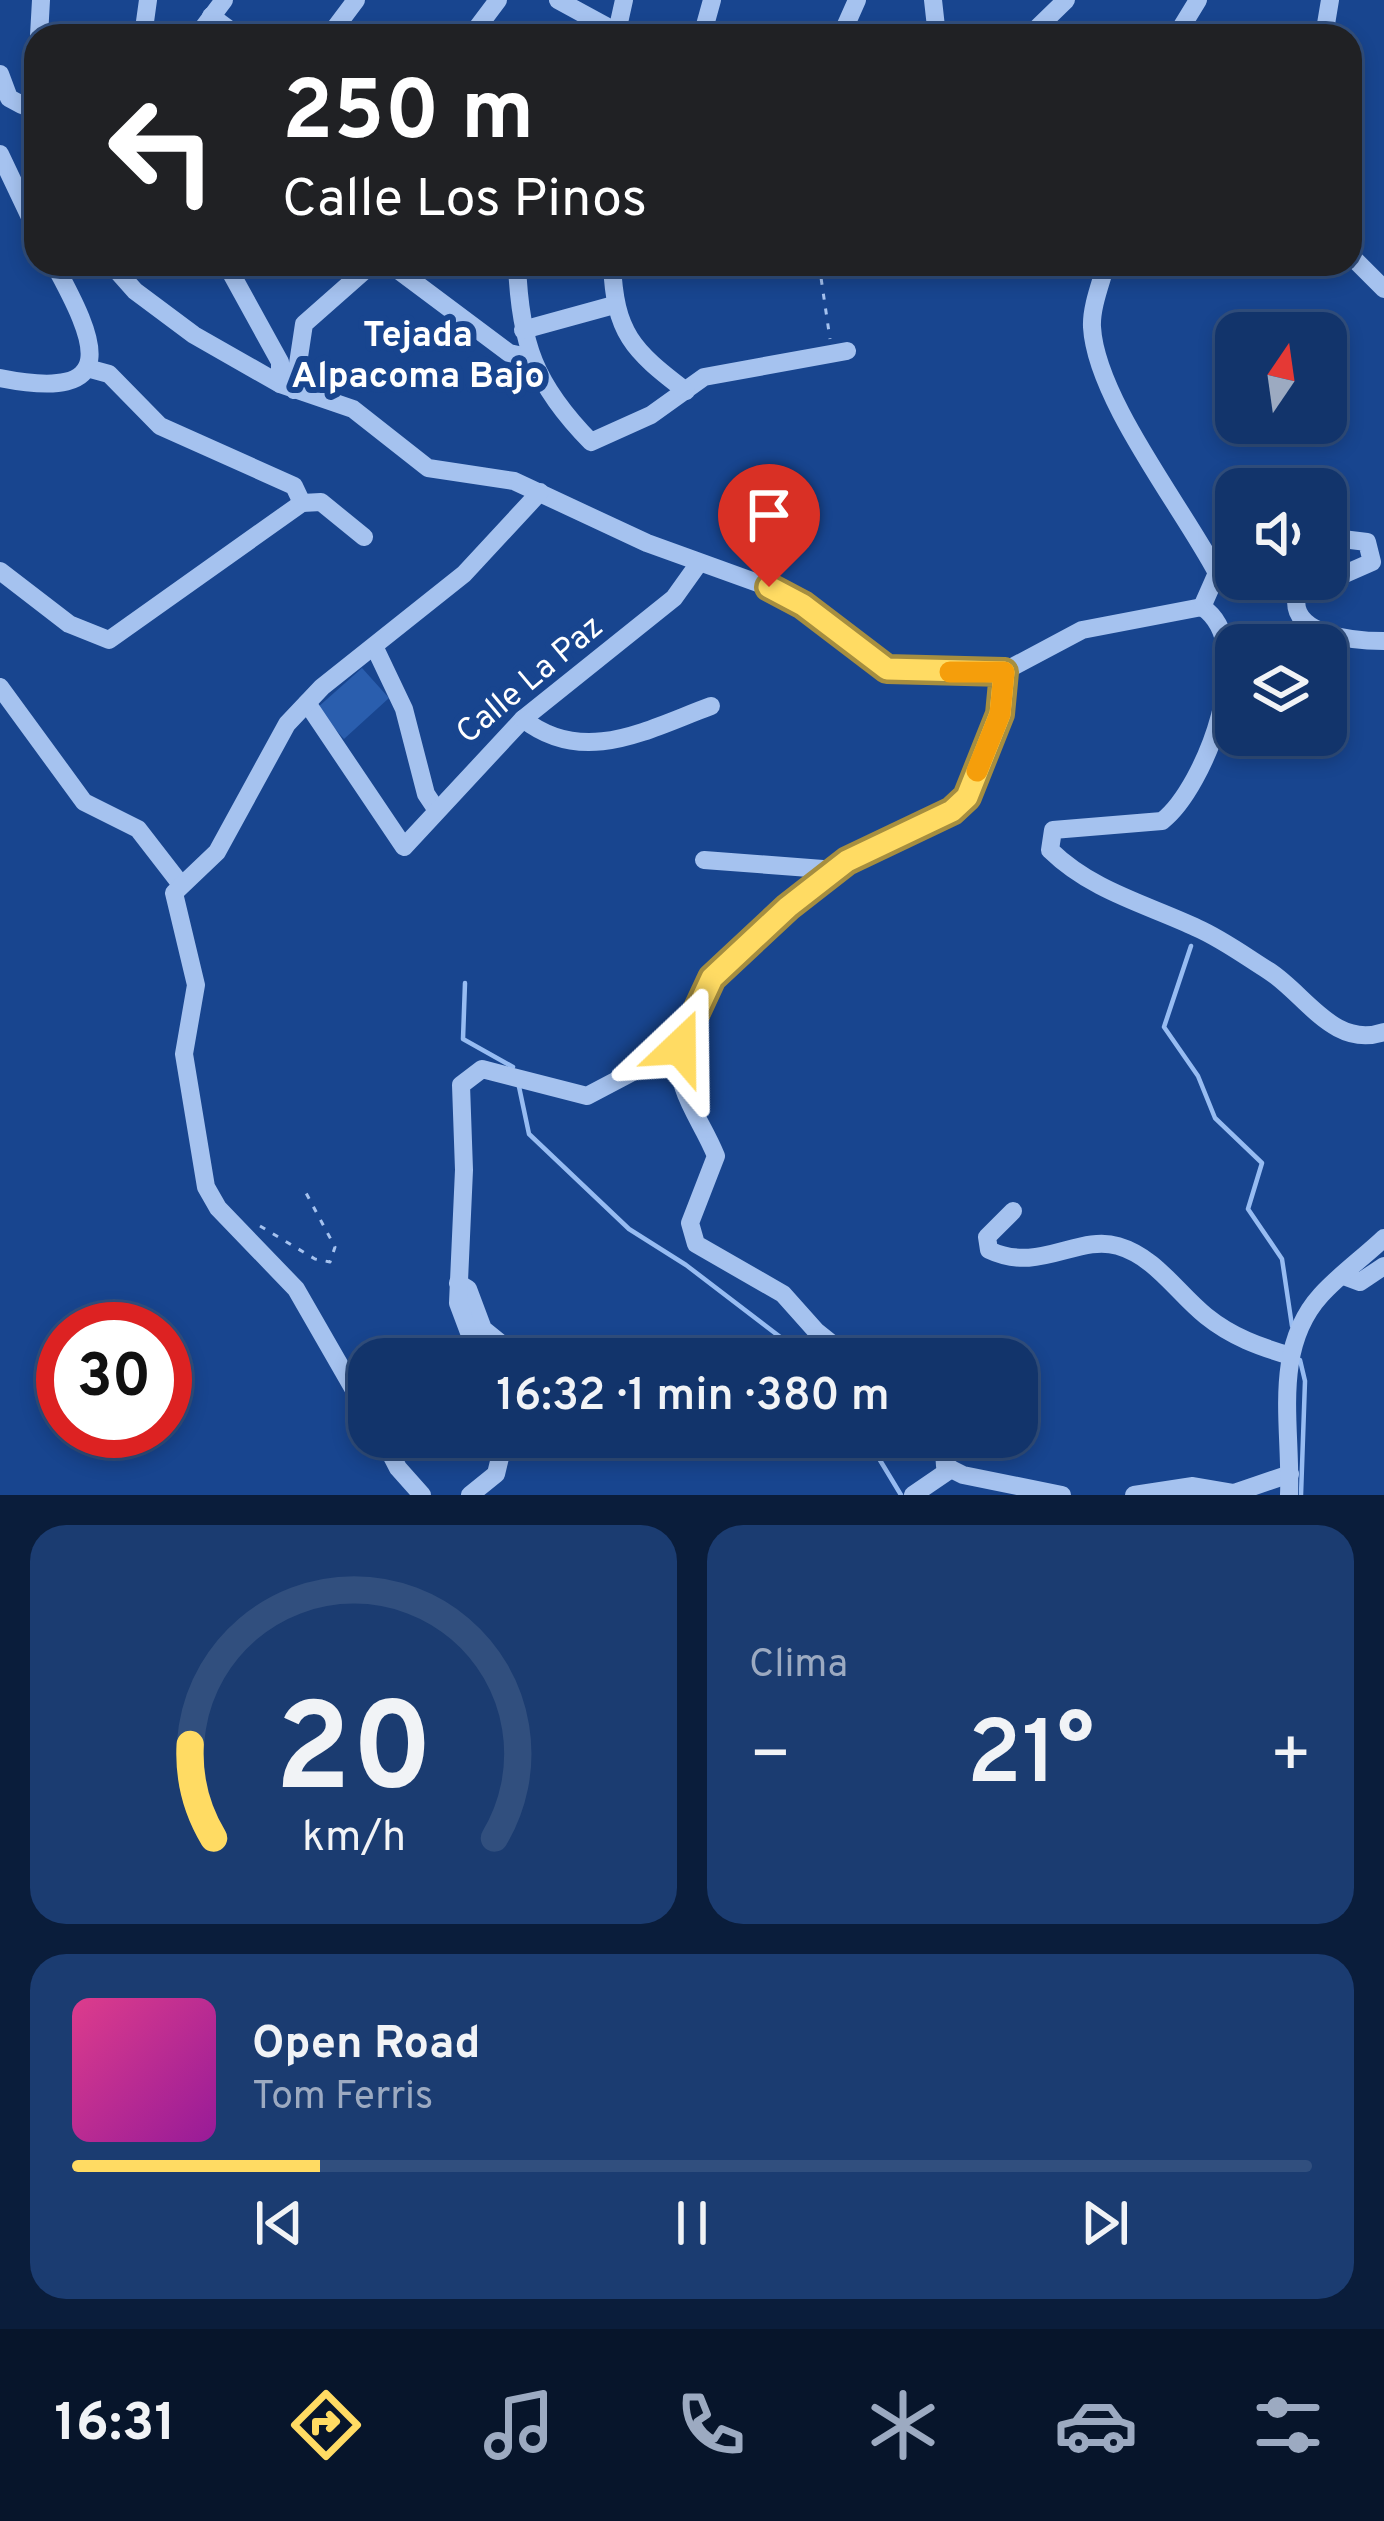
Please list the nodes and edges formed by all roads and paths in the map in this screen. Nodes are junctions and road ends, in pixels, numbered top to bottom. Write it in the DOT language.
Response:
graph roads {
  1 [pos="224,0"];
  2 [pos="558,0"];
  3 [pos="1066,0"];
  4 [pos="211,16"];
  5 [pos="205,24"];
  6 [pos="222,24"];
  7 [pos="600,24"];
  8 [pos="1041,24"];
  9 [pos="0,74"];
  10 [pos="24,101"];
  11 [pos="0,154"];
  12 [pos="24,205"];
  13 [pos="1362,267"];
  14 [pos="60,276"];
  15 [pos="123,276"];
  16 [pos="233,276"];
  17 [pos="358,276"];
  18 [pos="406,276"];
  19 [pos="518,276"];
  20 [pos="613,276"];
  21 [pos="822,276"];
  22 [pos="1103,276"];
  23 [pos="1384,289"];
  24 [pos="614,305"];
  25 [pos="524,330"];
  26 [pos="839,351"];
  27 [pos="528,357"];
  28 [pos="87,368"];
  29 [pos="0,378"];
  30 [pos="287,387"];
  31 [pos="686,391"];
  32 [pos="540,492"];
  33 [pos="302,502"];
  34 [pos="364,537"];
  35 [pos="1347,540"];
  36 [pos="699,563"];
  37 [pos="1215,570"];
  38 [pos="0,571"];
  39 [pos="1347,573"];
  40 [pos="1215,578"];
  41 [pos="1297,600"];
  42 [pos="1202,607"];
  43 [pos="1384,641"];
  44 [pos="375,648"];
  45 [pos="1004,672"];
  46 [pos="0,687"];
  47 [pos="307,704"];
  48 [pos="711,706"];
  49 [pos="523,719"];
  50 [pos="436,809"];
  51 [pos="704,860"];
  52 [pos="836,870"];
  53 [pos="179,882"];
  54 [pos="1384,1032"];
  55 [pos="680,1047"];
  56 [pos="305,1191"];
  57 [pos="1013,1210"];
  58 [pos="229,1219"];
  59 [pos="1384,1238"];
  60 [pos="1384,1266"];
  61 [pos="1344,1276"];
  62 [pos="458,1283"];
  63 [pos="469,1338"];
  64 [pos="494,1338"];
  65 [pos="825,1338"];
  66 [pos="1291,1356"];
  67 [pos="348,1379"];
  68 [pos="393,1458"];
  69 [pos="500,1458"];
  70 [pos="942,1458"];
  71 [pos="951,1469"];
  72 [pos="1290,1474"];
  73 [pos="422,1495"];
  74 [pos="470,1495"];
  75 [pos="913,1495"];
  76 [pos="1062,1495"];
  77 [pos="1134,1495"];
  78 [pos="1289,1495"];
  1 -- 4 [label="street"];
  2 -- 7 [label="street"];
  3 -- 8 [label="street"];
  4 -- 5 [label="street"];
  4 -- 6 [label="street"];
  9 -- 10 [label="street"];
  11 -- 12 [label="street"];
  13 -- 23 [label="street"];
  14 -- 28 [label="street"];
  15 -- 30 [label="street"];
  16 -- 30 [label="street"];
  17 -- 30 [label="street"];
  18 -- 27 [label="street"];
  19 -- 25 [label="street"];
  20 -- 24 [label="street"];
  21 -- 26 [label="path"];
  22 -- 37 [label="street"];
  24 -- 25 [label="street"];
  24 -- 31 [label="street"];
  25 -- 27 [label="street"];
  26 -- 31 [label="street"];
  27 -- 31 [label="street"];
  28 -- 29 [label="street"];
  28 -- 33 [label="street"];
  30 -- 32 [label="street"];
  32 -- 36 [label="street"];
  32 -- 44 [label="street"];
  33 -- 34 [label="street"];
  33 -- 38 [label="street"];
  35 -- 39 [label="street"];
  36 -- 45 [label="street"];
  36 -- 49 [label="street, Calle La Paz"];
  40 -- 42 [label="street"];
  41 -- 43 [label="street"];
  42 -- 45 [label="street"];
  42 -- 54 [label="street"];
  44 -- 47 [label="street"];
  44 -- 50 [label="street"];
  45 -- 52 [label="street"];
  46 -- 53 [label="street"];
  47 -- 50 [label="street, Calle La Paz"];
  47 -- 53 [label="street"];
  48 -- 49 [label="street"];
  49 -- 50 [label="street, Calle La Paz"];
  51 -- 52 [label="street"];
  52 -- 55 [label="street"];
  53 -- 58 [label="street"];
  55 -- 62 [label="street"];
  55 -- 65 [label="street"];
  56 -- 58 [label="path"];
  57 -- 66 [label="street"];
  58 -- 67 [label="street"];
  59 -- 61 [label="street"];
  60 -- 61 [label="street"];
  61 -- 66 [label="street"];
  62 -- 63 [label="street"];
  62 -- 64 [label="street"];
  66 -- 72 [label="street"];
  68 -- 73 [label="street"];
  69 -- 74 [label="street"];
  70 -- 71 [label="street"];
  71 -- 75 [label="street"];
  71 -- 76 [label="street"];
  72 -- 77 [label="street"];
  72 -- 78 [label="street"];
}
